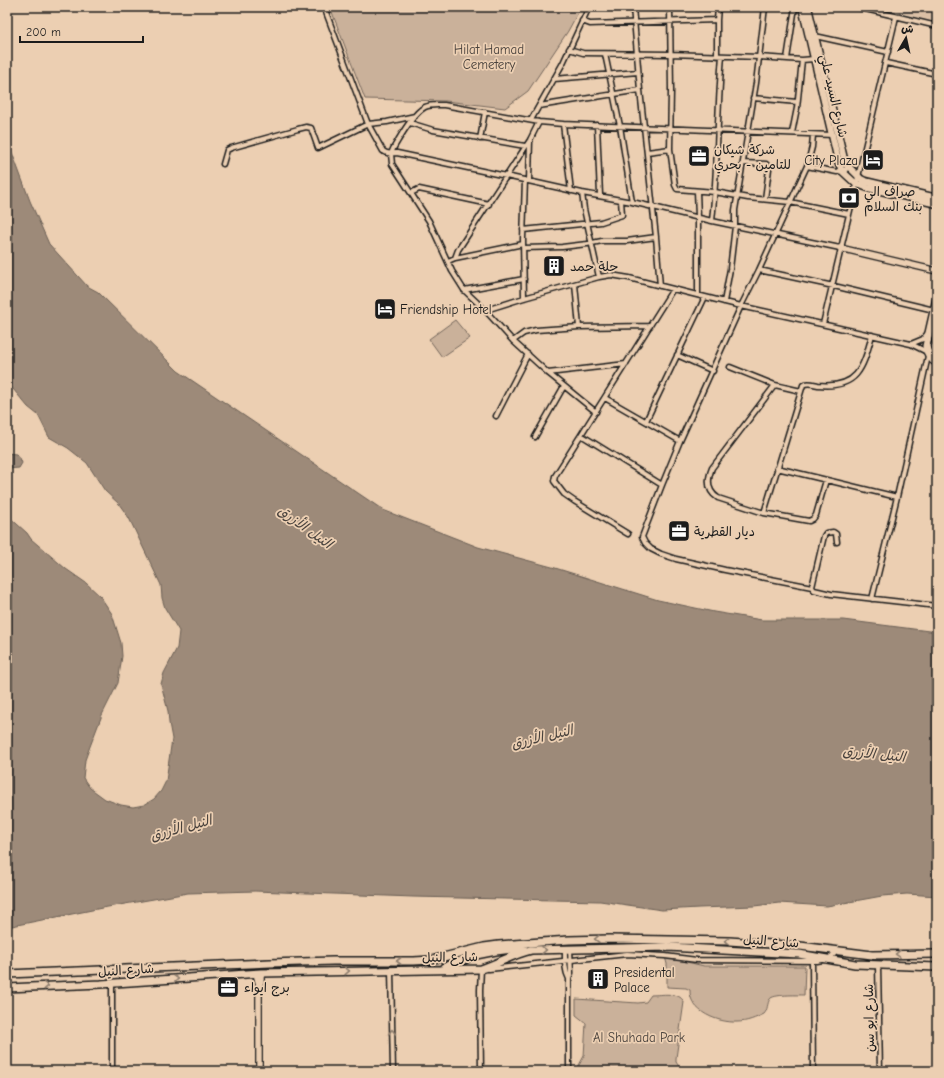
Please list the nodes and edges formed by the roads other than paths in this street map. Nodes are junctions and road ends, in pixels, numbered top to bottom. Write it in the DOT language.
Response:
graph roads {
  1 [pos="324,7"];
  2 [pos="589,7"];
  3 [pos="633,7"];
  4 [pos="670,7"];
  5 [pos="718,7"];
  6 [pos="765,7"];
  7 [pos="795,7"];
  8 [pos="802,7"];
  9 [pos="808,7"];
  10 [pos="856,7"];
  11 [pos="896,17"];
  12 [pos="937,19"];
  13 [pos="717,20"];
  14 [pos="582,21"];
  15 [pos="670,21"];
  16 [pos="635,22"];
  17 [pos="936,26"];
  18 [pos="815,36"];
  19 [pos="569,49"];
  20 [pos="888,52"];
  21 [pos="605,54"];
  22 [pos="637,54"];
  23 [pos="670,54"];
  24 [pos="719,56"];
  25 [pos="760,57"];
  26 [pos="787,59"];
  27 [pos="814,59"];
  28 [pos="802,60"];
  29 [pos="886,63"];
  30 [pos="638,72"];
  31 [pos="609,74"];
  32 [pos="937,74"];
  33 [pos="554,78"];
  34 [pos="640,90"];
  35 [pos="612,94"];
  36 [pos="753,98"];
  37 [pos="797,102"];
  38 [pos="539,106"];
  39 [pos="485,112"];
  40 [pos="415,116"];
  41 [pos="531,120"];
  42 [pos="539,122"];
  43 [pos="410,123"];
  44 [pos="368,124"];
  45 [pos="563,124"];
  46 [pos="597,125"];
  47 [pos="620,126"];
  48 [pos="644,127"];
  49 [pos="670,128"];
  50 [pos="718,131"];
  51 [pos="748,131"];
  52 [pos="792,133"];
  53 [pos="813,134"];
  54 [pos="835,135"];
  55 [pos="480,139"];
  56 [pos="530,140"];
  57 [pos="526,146"];
  58 [pos="670,149"];
  59 [pos="647,152"];
  60 [pos="391,154"];
  61 [pos="744,163"];
  62 [pos="223,164"];
  63 [pos="807,166"];
  64 [pos="849,168"];
  65 [pos="842,170"];
  66 [pos="506,176"];
  67 [pos="858,176"];
  68 [pos="527,181"];
  69 [pos="856,184"];
  70 [pos="697,190"];
  71 [pos="571,191"];
  72 [pos="715,192"];
  73 [pos="411,193"];
  74 [pos="582,193"];
  75 [pos="600,195"];
  76 [pos="739,197"];
  77 [pos="922,198"];
  78 [pos="937,198"];
  79 [pos="765,199"];
  80 [pos="621,200"];
  81 [pos="632,202"];
  82 [pos="790,202"];
  83 [pos="489,204"];
  84 [pos="937,204"];
  85 [pos="653,207"];
  86 [pos="849,214"];
  87 [pos="698,217"];
  88 [pos="712,221"];
  89 [pos="587,224"];
  90 [pos="735,226"];
  91 [pos="523,230"];
  92 [pos="776,234"];
  93 [pos="656,237"];
  94 [pos="592,243"];
  95 [pos="523,246"];
  96 [pos="840,248"];
  97 [pos="455,258"];
  98 [pos="448,262"];
  99 [pos="759,270"];
  100 [pos="937,271"];
  101 [pos="599,277"];
  102 [pos="524,279"];
  103 [pos="575,284"];
  104 [pos="660,286"];
  105 [pos="832,286"];
  106 [pos="674,289"];
  107 [pos="464,290"];
  108 [pos="698,295"];
  109 [pos="705,297"];
  110 [pos="524,298"];
  111 [pos="937,298"];
  112 [pos="724,302"];
  113 [pos="741,306"];
  114 [pos="486,310"];
  115 [pos="934,310"];
  116 [pos="822,324"];
  117 [pos="650,326"];
  118 [pos="579,327"];
  119 [pos="930,331"];
  120 [pos="872,336"];
  121 [pos="937,339"];
  122 [pos="513,341"];
  123 [pos="911,344"];
  124 [pos="937,348"];
  125 [pos="528,354"];
  126 [pos="928,354"];
  127 [pos="678,355"];
  128 [pos="937,363"];
  129 [pos="626,364"];
  130 [pos="730,367"];
  131 [pos="713,371"];
  132 [pos="548,373"];
  133 [pos="774,385"];
  134 [pos="564,386"];
  135 [pos="801,391"];
  136 [pos="605,398"];
  137 [pos="596,412"];
  138 [pos="496,416"];
  139 [pos="646,421"];
  140 [pos="581,435"];
  141 [pos="534,437"];
  142 [pos="680,441"];
  143 [pos="777,468"];
  144 [pos="826,480"];
  145 [pos="662,485"];
  146 [pos="897,496"];
  147 [pos="764,512"];
  148 [pos="628,534"];
  149 [pos="837,542"];
  150 [pos="812,587"];
  151 [pos="872,599"];
  152 [pos="937,606"];
  153 [pos="566,940"];
  154 [pos="524,943"];
  155 [pos="817,948"];
  156 [pos="567,949"];
  157 [pos="838,951"];
  158 [pos="852,953"];
  159 [pos="937,954"];
  160 [pos="812,959"];
  161 [pos="828,959"];
  162 [pos="565,960"];
  163 [pos="570,960"];
  164 [pos="319,961"];
  165 [pos="846,963"];
  166 [pos="878,965"];
  167 [pos="937,967"];
  168 [pos="481,969"];
  169 [pos="391,970"];
  170 [pos="439,970"];
  171 [pos="316,972"];
  172 [pos="259,973"];
  173 [pos="7,974"];
  174 [pos="569,979"];
  175 [pos="112,983"];
  176 [pos="7,988"];
  177 [pos="112,1071"];
  178 [pos="259,1071"];
  179 [pos="393,1071"];
  180 [pos="481,1071"];
  181 [pos="569,1071"];
  182 [pos="813,1071"];
  183 [pos="880,1071"];
  1 -- 44 [label="street"];
  2 -- 14 [label="street"];
  3 -- 16 [label="street"];
  4 -- 15 [label="street"];
  5 -- 13 [label="street"];
  6 -- 25 [label="street"];
  7 -- 26 [label="street"];
  8 -- 27 [label="main road, شارع السيد علي"];
  9 -- 18 [label="main road, شارع السيد علي"];
  10 -- 11 [label="street"];
  11 -- 17 [label="street"];
  11 -- 20 [label="street"];
  12 -- 17 [label="street"];
  13 -- 15 [label="street"];
  13 -- 24 [label="street"];
  14 -- 16 [label="street"];
  14 -- 19 [label="street"];
  15 -- 16 [label="street"];
  15 -- 23 [label="street"];
  16 -- 22 [label="street"];
  18 -- 20 [label="street"];
  18 -- 54 [label="main road, شارع السيد علي"];
  19 -- 21 [label="street"];
  19 -- 33 [label="street"];
  20 -- 29 [label="street"];
  21 -- 22 [label="street"];
  21 -- 31 [label="street"];
  22 -- 23 [label="street"];
  22 -- 30 [label="street"];
  23 -- 24 [label="street"];
  23 -- 49 [label="street"];
  24 -- 25 [label="street"];
  24 -- 50 [label="street"];
  25 -- 26 [label="street"];
  25 -- 36 [label="street"];
  26 -- 28 [label="street"];
  27 -- 28 [label="street"];
  27 -- 54 [label="main road, شارع السيد علي"];
  28 -- 37 [label="street"];
  29 -- 32 [label="street"];
  29 -- 67 [label="street"];
  30 -- 31 [label="street"];
  30 -- 34 [label="street"];
  31 -- 33 [label="street"];
  31 -- 35 [label="street"];
  33 -- 38 [label="street"];
  34 -- 35 [label="street"];
  34 -- 48 [label="street"];
  35 -- 38 [label="street"];
  35 -- 47 [label="street"];
  36 -- 37 [label="street"];
  36 -- 51 [label="street"];
  37 -- 52 [label="street"];
  38 -- 41 [label="street"];
  39 -- 40 [label="street"];
  39 -- 41 [label="street"];
  39 -- 55 [label="street"];
  40 -- 43 [label="street"];
  40 -- 44 [label="street"];
  41 -- 42 [label="street"];
  42 -- 45 [label="street"];
  42 -- 56 [label="street"];
  43 -- 55 [label="street"];
  43 -- 60 [label="street"];
  44 -- 60 [label="street"];
  44 -- 62 [label="street"];
  45 -- 46 [label="street"];
  45 -- 71 [label="street"];
  46 -- 47 [label="street"];
  46 -- 75 [label="street"];
  47 -- 48 [label="street"];
  47 -- 81 [label="street"];
  48 -- 49 [label="street"];
  48 -- 59 [label="street"];
  49 -- 50 [label="street"];
  49 -- 58 [label="street"];
  50 -- 51 [label="street"];
  50 -- 72 [label="street"];
  51 -- 52 [label="street"];
  51 -- 61 [label="street"];
  52 -- 53 [label="street"];
  53 -- 54 [label="street"];
  53 -- 63 [label="street"];
  54 -- 64 [label="main road, شارع السيد علي"];
  54 -- 65 [label="main road, شارع السيد علي"];
  55 -- 57 [label="street"];
  56 -- 57 [label="street"];
  56 -- 68 [label="street"];
  57 -- 66 [label="street"];
  58 -- 59 [label="street"];
  58 -- 70 [label="street"];
  59 -- 85 [label="street"];
  60 -- 66 [label="street"];
  60 -- 73 [label="street"];
  61 -- 76 [label="street"];
  61 -- 79 [label="street"];
  63 -- 65 [label="street"];
  63 -- 82 [label="street"];
  64 -- 65 [label="street"];
  64 -- 67 [label="main road, شارع السيد علي"];
  65 -- 69 [label="main road, شارع السيد علي"];
  66 -- 68 [label="street"];
  66 -- 83 [label="street"];
  67 -- 69 [label="street"];
  67 -- 77 [label="main road, شارع السيد علي"];
  68 -- 71 [label="street"];
  68 -- 91 [label="street"];
  69 -- 77 [label="main road"];
  69 -- 86 [label="street"];
  70 -- 72 [label="street"];
  70 -- 87 [label="street"];
  71 -- 74 [label="street"];
  72 -- 76 [label="street"];
  72 -- 88 [label="street"];
  73 -- 83 [label="street"];
  73 -- 98 [label="street"];
  74 -- 75 [label="street"];
  74 -- 89 [label="street"];
  75 -- 80 [label="street"];
  76 -- 79 [label="street"];
  76 -- 90 [label="street"];
  77 -- 78 [label="main road"];
  77 -- 84 [label="main road"];
  79 -- 82 [label="street"];
  80 -- 81 [label="street"];
  80 -- 89 [label="street"];
  81 -- 85 [label="street"];
  82 -- 86 [label="street"];
  82 -- 92 [label="street"];
  83 -- 97 [label="street"];
  85 -- 87 [label="street"];
  85 -- 93 [label="street"];
  86 -- 96 [label="street"];
  87 -- 88 [label="street"];
  87 -- 108 [label="street"];
  88 -- 90 [label="street"];
  89 -- 91 [label="street"];
  89 -- 94 [label="street"];
  90 -- 92 [label="street"];
  90 -- 112 [label="street"];
  91 -- 95 [label="street"];
  92 -- 96 [label="street"];
  92 -- 99 [label="street"];
  93 -- 94 [label="street"];
  93 -- 104 [label="street"];
  94 -- 95 [label="street"];
  94 -- 101 [label="street"];
  95 -- 97 [label="street"];
  95 -- 102 [label="street"];
  96 -- 100 [label="street"];
  96 -- 105 [label="street"];
  97 -- 98 [label="street"];
  98 -- 107 [label="street"];
  99 -- 105 [label="street"];
  99 -- 113 [label="street"];
  101 -- 103 [label="street"];
  101 -- 104 [label="street"];
  102 -- 107 [label="street"];
  102 -- 110 [label="street"];
  103 -- 110 [label="street"];
  103 -- 118 [label="street"];
  104 -- 106 [label="street"];
  105 -- 115 [label="street"];
  105 -- 116 [label="street"];
  106 -- 108 [label="street"];
  106 -- 117 [label="street"];
  107 -- 114 [label="street"];
  108 -- 109 [label="street"];
  109 -- 112 [label="street"];
  109 -- 127 [label="street"];
  110 -- 114 [label="street"];
  111 -- 115 [label="main road"];
  112 -- 113 [label="street"];
  113 -- 116 [label="street"];
  113 -- 131 [label="street"];
  114 -- 122 [label="street"];
  115 -- 119 [label="main road"];
  116 -- 120 [label="street"];
  117 -- 118 [label="street"];
  117 -- 129 [label="street"];
  118 -- 122 [label="street"];
  119 -- 123 [label="street"];
  119 -- 126 [label="main road"];
  120 -- 123 [label="street"];
  120 -- 135 [label="street"];
  121 -- 124 [label="main road"];
  122 -- 125 [label="street"];
  123 -- 126 [label="street"];
  125 -- 132 [label="street"];
  125 -- 138 [label="street"];
  126 -- 128 [label="main road"];
  126 -- 146 [label="street"];
  127 -- 131 [label="street"];
  127 -- 139 [label="street"];
  129 -- 132 [label="street"];
  129 -- 136 [label="street"];
  130 -- 133 [label="street"];
  131 -- 142 [label="street"];
  132 -- 134 [label="street"];
  133 -- 135 [label="street"];
  133 -- 147 [label="street"];
  134 -- 137 [label="street"];
  134 -- 141 [label="street"];
  135 -- 143 [label="street"];
  136 -- 137 [label="street"];
  136 -- 139 [label="street"];
  137 -- 140 [label="street"];
  139 -- 142 [label="street"];
  140 -- 145 [label="street"];
  140 -- 148 [label="street"];
  142 -- 145 [label="street"];
  143 -- 144 [label="street"];
  143 -- 147 [label="street"];
  144 -- 146 [label="street"];
  144 -- 147 [label="street"];
  145 -- 150 [label="street"];
  146 -- 151 [label="street"];
  149 -- 150 [label="street"];
  150 -- 151 [label="street"];
  151 -- 152 [label="street"];
  153 -- 154 [label="main road, شارع النيل"];
  155 -- 153 [label="main road, شارع النيل, one-way"];
  153 -- 156 [label="main road"];
  154 -- 164 [label="main road, شارع النيل, one-way"];
  154 -- 170 [label="main road"];
  155 -- 157 [label="main road, شارع النيل"];
  155 -- 160 [label="main road"];
  156 -- 160 [label="main road, شارع النيل"];
  156 -- 162 [label="street"];
  156 -- 163 [label="street"];
  168 -- 156 [label="main road, شارع النيل, one-way"];
  157 -- 158 [label="main road, شارع النيل"];
  157 -- 161 [label="street"];
  159 -- 158 [label="main road, شارع النيل, one-way"];
  158 -- 165 [label="main road"];
  160 -- 161 [label="main road, شارع النيل"];
  160 -- 163 [label="street"];
  160 -- 182 [label="street"];
  161 -- 165 [label="main road, شارع النيل"];
  162 -- 163 [label="street"];
  162 -- 168 [label="street"];
  162 -- 174 [label="street"];
  163 -- 174 [label="street"];
  164 -- 171 [label="main road"];
  164 -- 173 [label="main road, شارع النيل"];
  165 -- 166 [label="main road, شارع النيل"];
  166 -- 167 [label="main road, شارع النيل"];
  166 -- 183 [label="street, شارع ابو سن"];
  168 -- 170 [label="main road, شارع النيل"];
  168 -- 180 [label="street"];
  169 -- 170 [label="main road, شارع النيل"];
  171 -- 169 [label="main road, شارع النيل, one-way"];
  179 -- 169 [label="street, one-way"];
  171 -- 172 [label="main road, شارع النيل"];
  175 -- 172 [label="main road, شارع النيل, one-way"];
  172 -- 178 [label="street"];
  174 -- 181 [label="street"];
  176 -- 175 [label="main road, شارع النيل, one-way"];
  175 -- 177 [label="street"];
}
